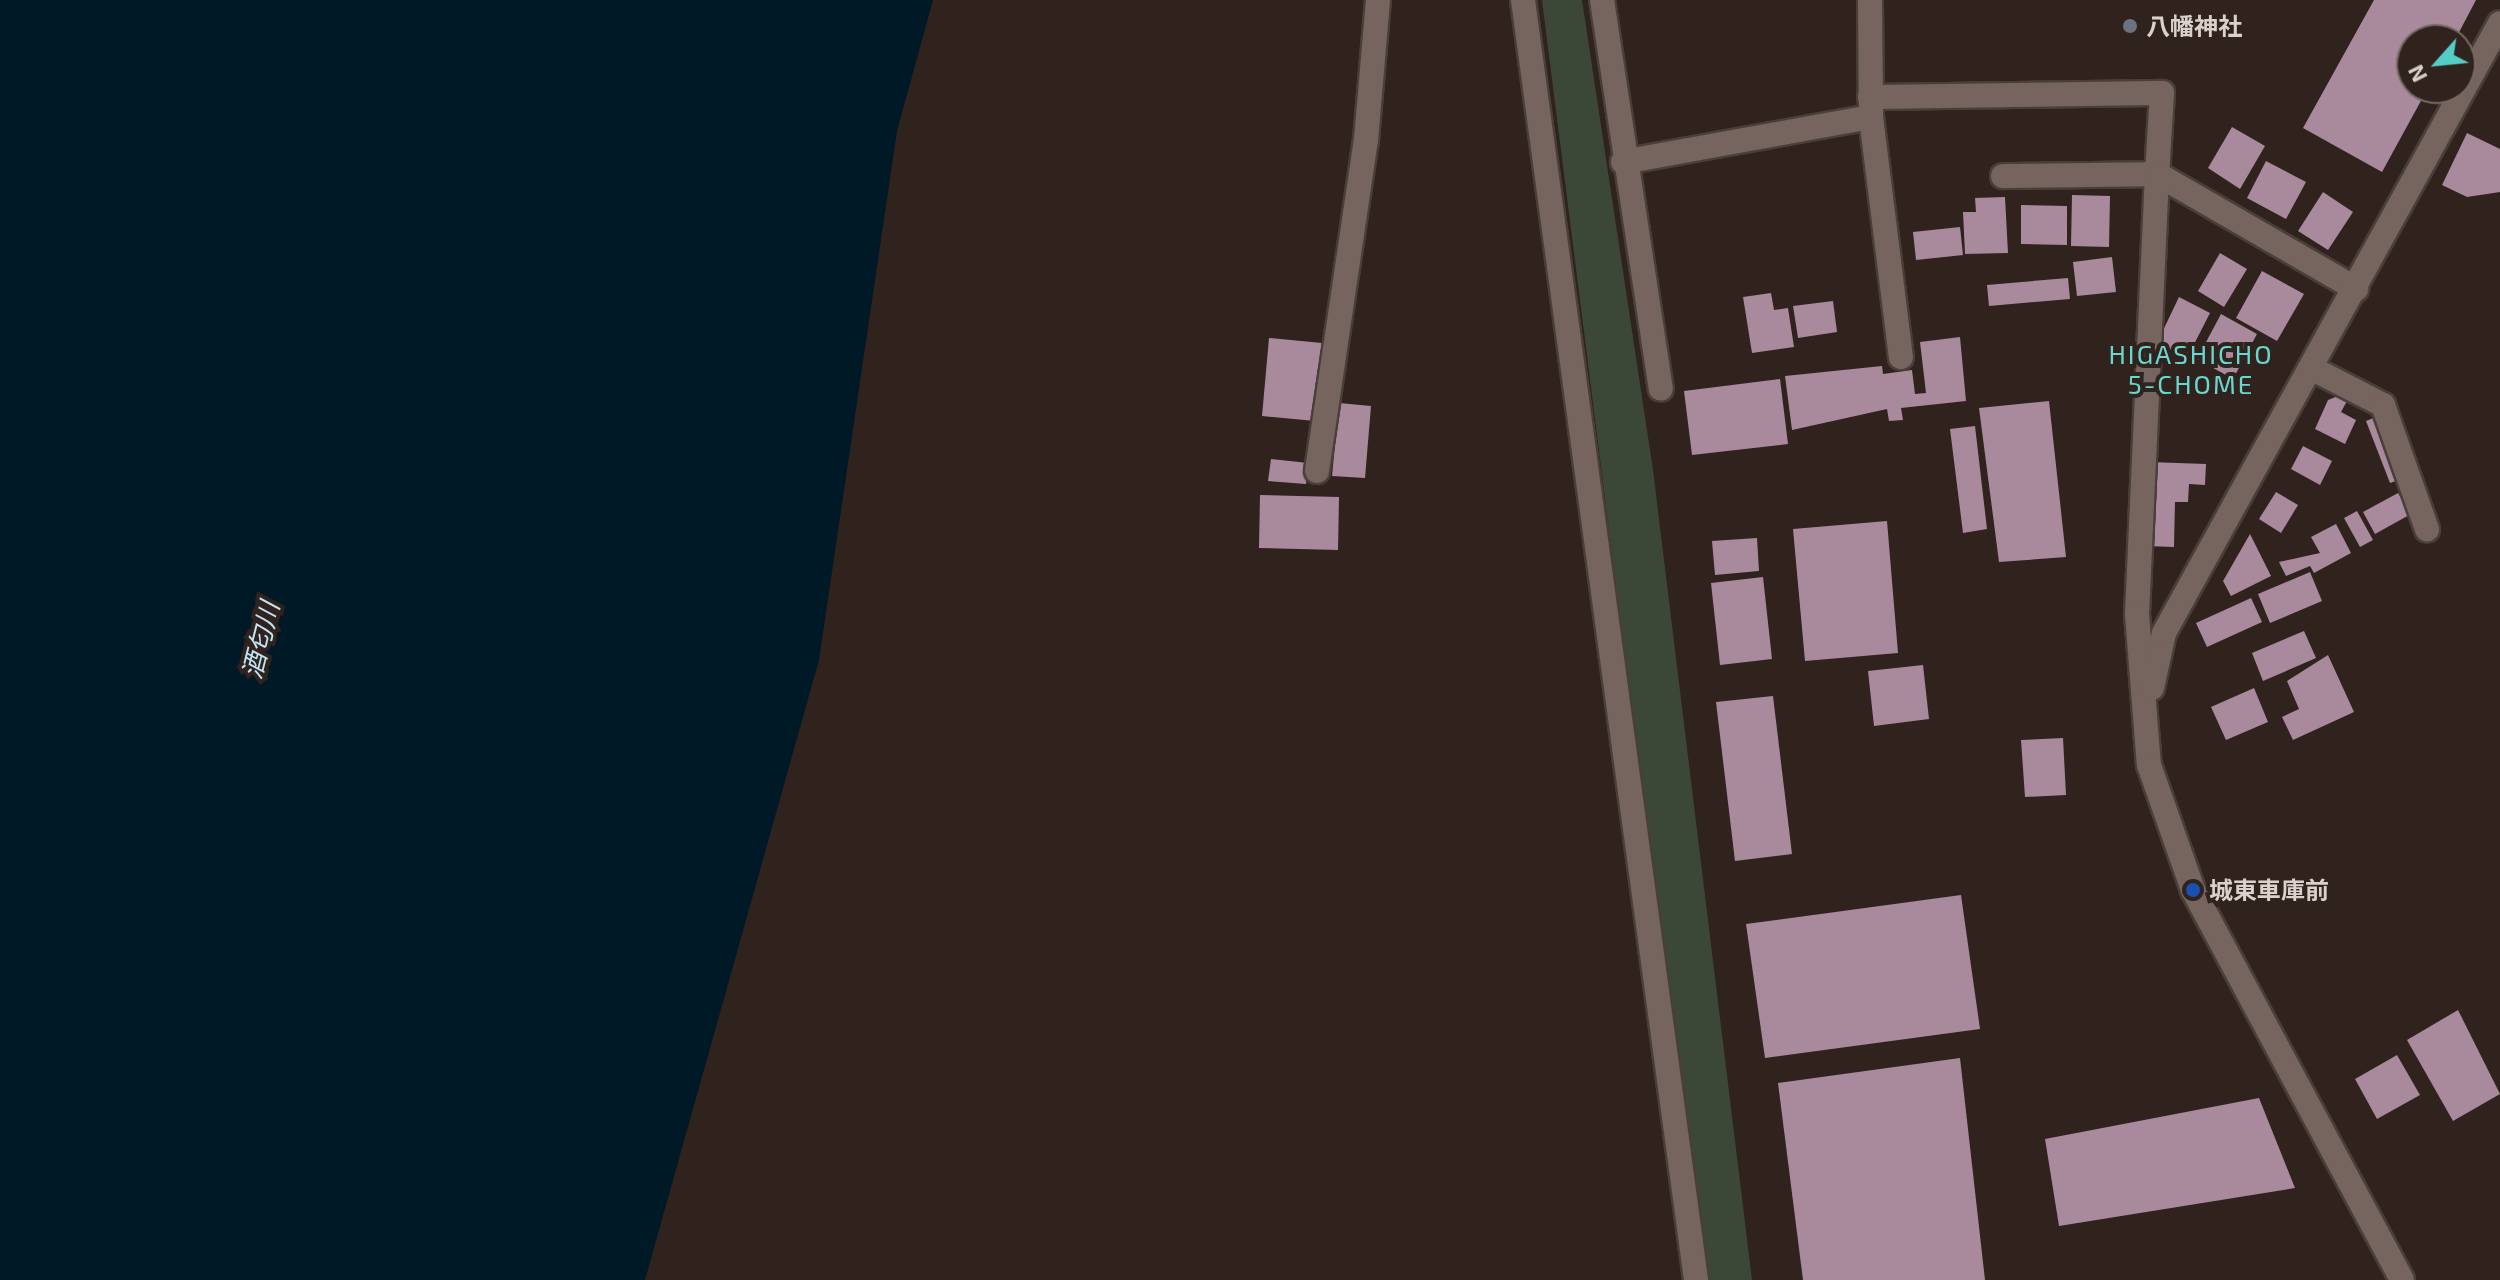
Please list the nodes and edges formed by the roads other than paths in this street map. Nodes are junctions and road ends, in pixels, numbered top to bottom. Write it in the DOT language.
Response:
graph roads {
  1 [pos="1378,0"];
  2 [pos="1523,0"];
  3 [pos="1602,0"];
  4 [pos="1870,0"];
  5 [pos="2500,23"];
  6 [pos="1870,107"];
  7 [pos="1623,162"];
  8 [pos="2157,174"];
  9 [pos="2003,176"];
  10 [pos="2356,289"];
  11 [pos="1901,357"];
  12 [pos="2313,369"];
  13 [pos="1661,389"];
  14 [pos="1317,471"];
  15 [pos="2427,529"];
  16 [pos="2148,706"];
  17 [pos="1696,1280"];
  18 [pos="2402,1280"];
  1 -- 14 [label="street"];
  2 -- 17 [label="street"];
  3 -- 7 [label="street"];
  4 -- 6 [label="street"];
  5 -- 10 [label="street"];
  6 -- 7 [label="street"];
  6 -- 8 [label="street"];
  6 -- 11 [label="street"];
  7 -- 13 [label="street"];
  8 -- 9 [label="street"];
  8 -- 10 [label="street"];
  8 -- 16 [label="street"];
  10 -- 12 [label="street"];
  12 -- 15 [label="street"];
  12 -- 16 [label="street"];
  16 -- 18 [label="street"];
}
